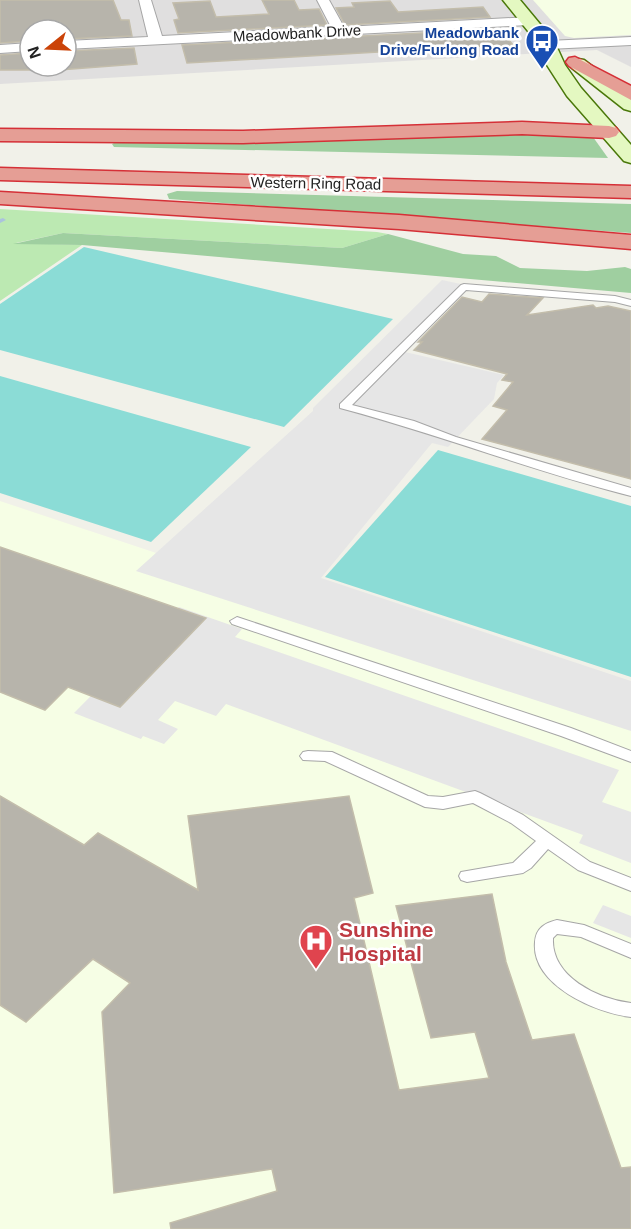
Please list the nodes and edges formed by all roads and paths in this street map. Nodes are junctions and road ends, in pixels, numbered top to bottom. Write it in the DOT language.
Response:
graph roads {
  1 [pos="145,0"];
  2 [pos="323,0"];
  3 [pos="511,0"];
  4 [pos="528,21"];
  5 [pos="340,31"];
  6 [pos="156,40"];
  7 [pos="631,41"];
  8 [pos="78,44"];
  9 [pos="548,45"];
  10 [pos="18,48"];
  11 [pos="0,49"];
  12 [pos="575,62"];
  13 [pos="631,94"];
  14 [pos="631,105"];
  15 [pos="589,111"];
  16 [pos="609,132"];
  17 [pos="631,133"];
  18 [pos="332,134"];
  19 [pos="0,135"];
  20 [pos="0,153"];
  21 [pos="127,156"];
  22 [pos="627,166"];
  23 [pos="0,174"];
  24 [pos="631,192"];
  25 [pos="0,198"];
  26 [pos="556,235"];
  27 [pos="631,242"];
  28 [pos="631,247"];
  29 [pos="631,303"];
  30 [pos="631,492"];
  31 [pos="237,621"];
  32 [pos="308,756"];
  33 [pos="631,757"];
  34 [pos="546,840"];
  35 [pos="467,876"];
  36 [pos="631,885"];
  37 [pos="631,951"];
  38 [pos="631,1010"];
  1 -- 6 [label="street"];
  2 -- 5 [label="street"];
  3 -- 4 [label="street"];
  4 -- 5 [label="street, Meadowbank Drive"];
  4 -- 9 [label="street"];
  5 -- 6 [label="street, Meadowbank Drive"];
  6 -- 8 [label="street, Meadowbank Drive"];
  7 -- 9 [label="street"];
  9 -- 12 [label="street"];
  9 -- 15 [label="street"];
  10 -- 11 [label="street"];
  12 -- 13 [label="highway"];
  12 -- 14 [label="street"];
  15 -- 16 [label="street"];
  15 -- 18 [label="highway"];
  16 -- 17 [label="street"];
  16 -- 18 [label="highway"];
  16 -- 22 [label="street"];
  18 -- 19 [label="highway"];
  20 -- 21 [label="highway"];
  23 -- 24 [label="highway, Western Ring Road"];
  25 -- 26 [label="highway"];
  26 -- 27 [label="highway"];
  26 -- 28 [label="highway"];
  29 -- 30 [label="lane"];
  31 -- 33 [label="lane"];
  32 -- 34 [label="lane"];
  34 -- 35 [label="lane"];
  34 -- 36 [label="lane"];
  37 -- 38 [label="lane"];
}
